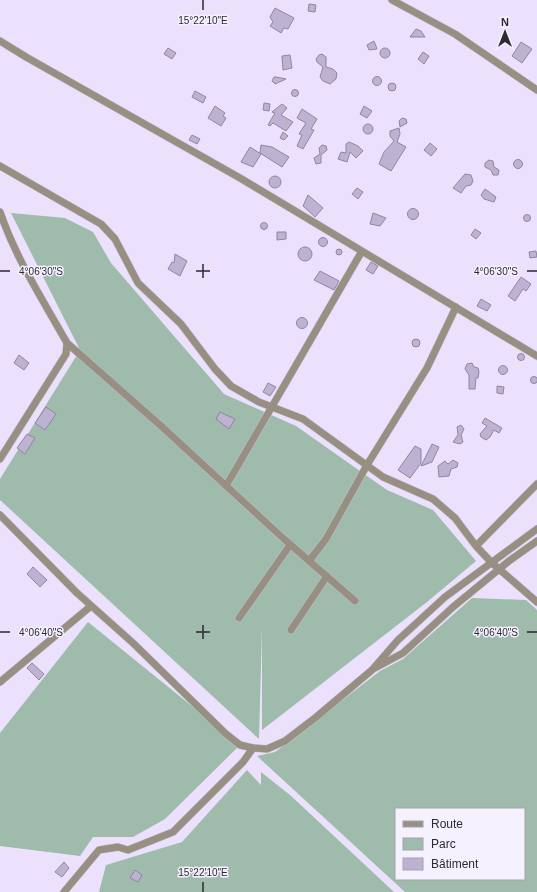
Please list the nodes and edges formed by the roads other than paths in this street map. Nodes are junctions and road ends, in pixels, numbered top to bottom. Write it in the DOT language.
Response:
graph roads {
  1 [pos="392,0"];
  2 [pos="0,41"];
  3 [pos="537,90"];
  4 [pos="0,166"];
  5 [pos="0,212"];
  6 [pos="362,251"];
  7 [pos="456,307"];
  8 [pos="67,343"];
  9 [pos="537,356"];
  10 [pos="273,407"];
  11 [pos="0,459"];
  12 [pos="367,465"];
  13 [pos="537,484"];
  14 [pos="226,486"];
  15 [pos="0,515"];
  16 [pos="537,530"];
  17 [pos="537,540"];
  18 [pos="290,545"];
  19 [pos="476,546"];
  20 [pos="309,561"];
  21 [pos="491,562"];
  22 [pos="499,569"];
  23 [pos="327,576"];
  24 [pos="355,601"];
  25 [pos="537,602"];
  26 [pos="91,606"];
  27 [pos="239,618"];
  28 [pos="291,630"];
  29 [pos="372,670"];
  30 [pos="0,682"];
  31 [pos="253,748"];
  32 [pos="64,892"];
  1 -- 3 [label="street"];
  2 -- 6 [label="street"];
  4 -- 10 [label="street"];
  5 -- 8 [label="street"];
  6 -- 7 [label="street"];
  6 -- 10 [label="street"];
  7 -- 9 [label="street"];
  7 -- 12 [label="street"];
  8 -- 11 [label="street"];
  8 -- 14 [label="street"];
  10 -- 12 [label="street"];
  10 -- 14 [label="street"];
  12 -- 19 [label="street"];
  12 -- 20 [label="street"];
  13 -- 19 [label="street"];
  14 -- 18 [label="street"];
  15 -- 26 [label="street"];
  16 -- 21 [label="street"];
  17 -- 22 [label="street"];
  18 -- 20 [label="street"];
  18 -- 27 [label="street"];
  19 -- 21 [label="street"];
  20 -- 23 [label="street"];
  21 -- 22 [label="street"];
  21 -- 29 [label="street"];
  22 -- 25 [label="street"];
  22 -- 29 [label="street"];
  23 -- 24 [label="street"];
  23 -- 28 [label="street"];
  26 -- 30 [label="street"];
  26 -- 31 [label="street"];
  29 -- 31 [label="street"];
  31 -- 32 [label="street"];
}
